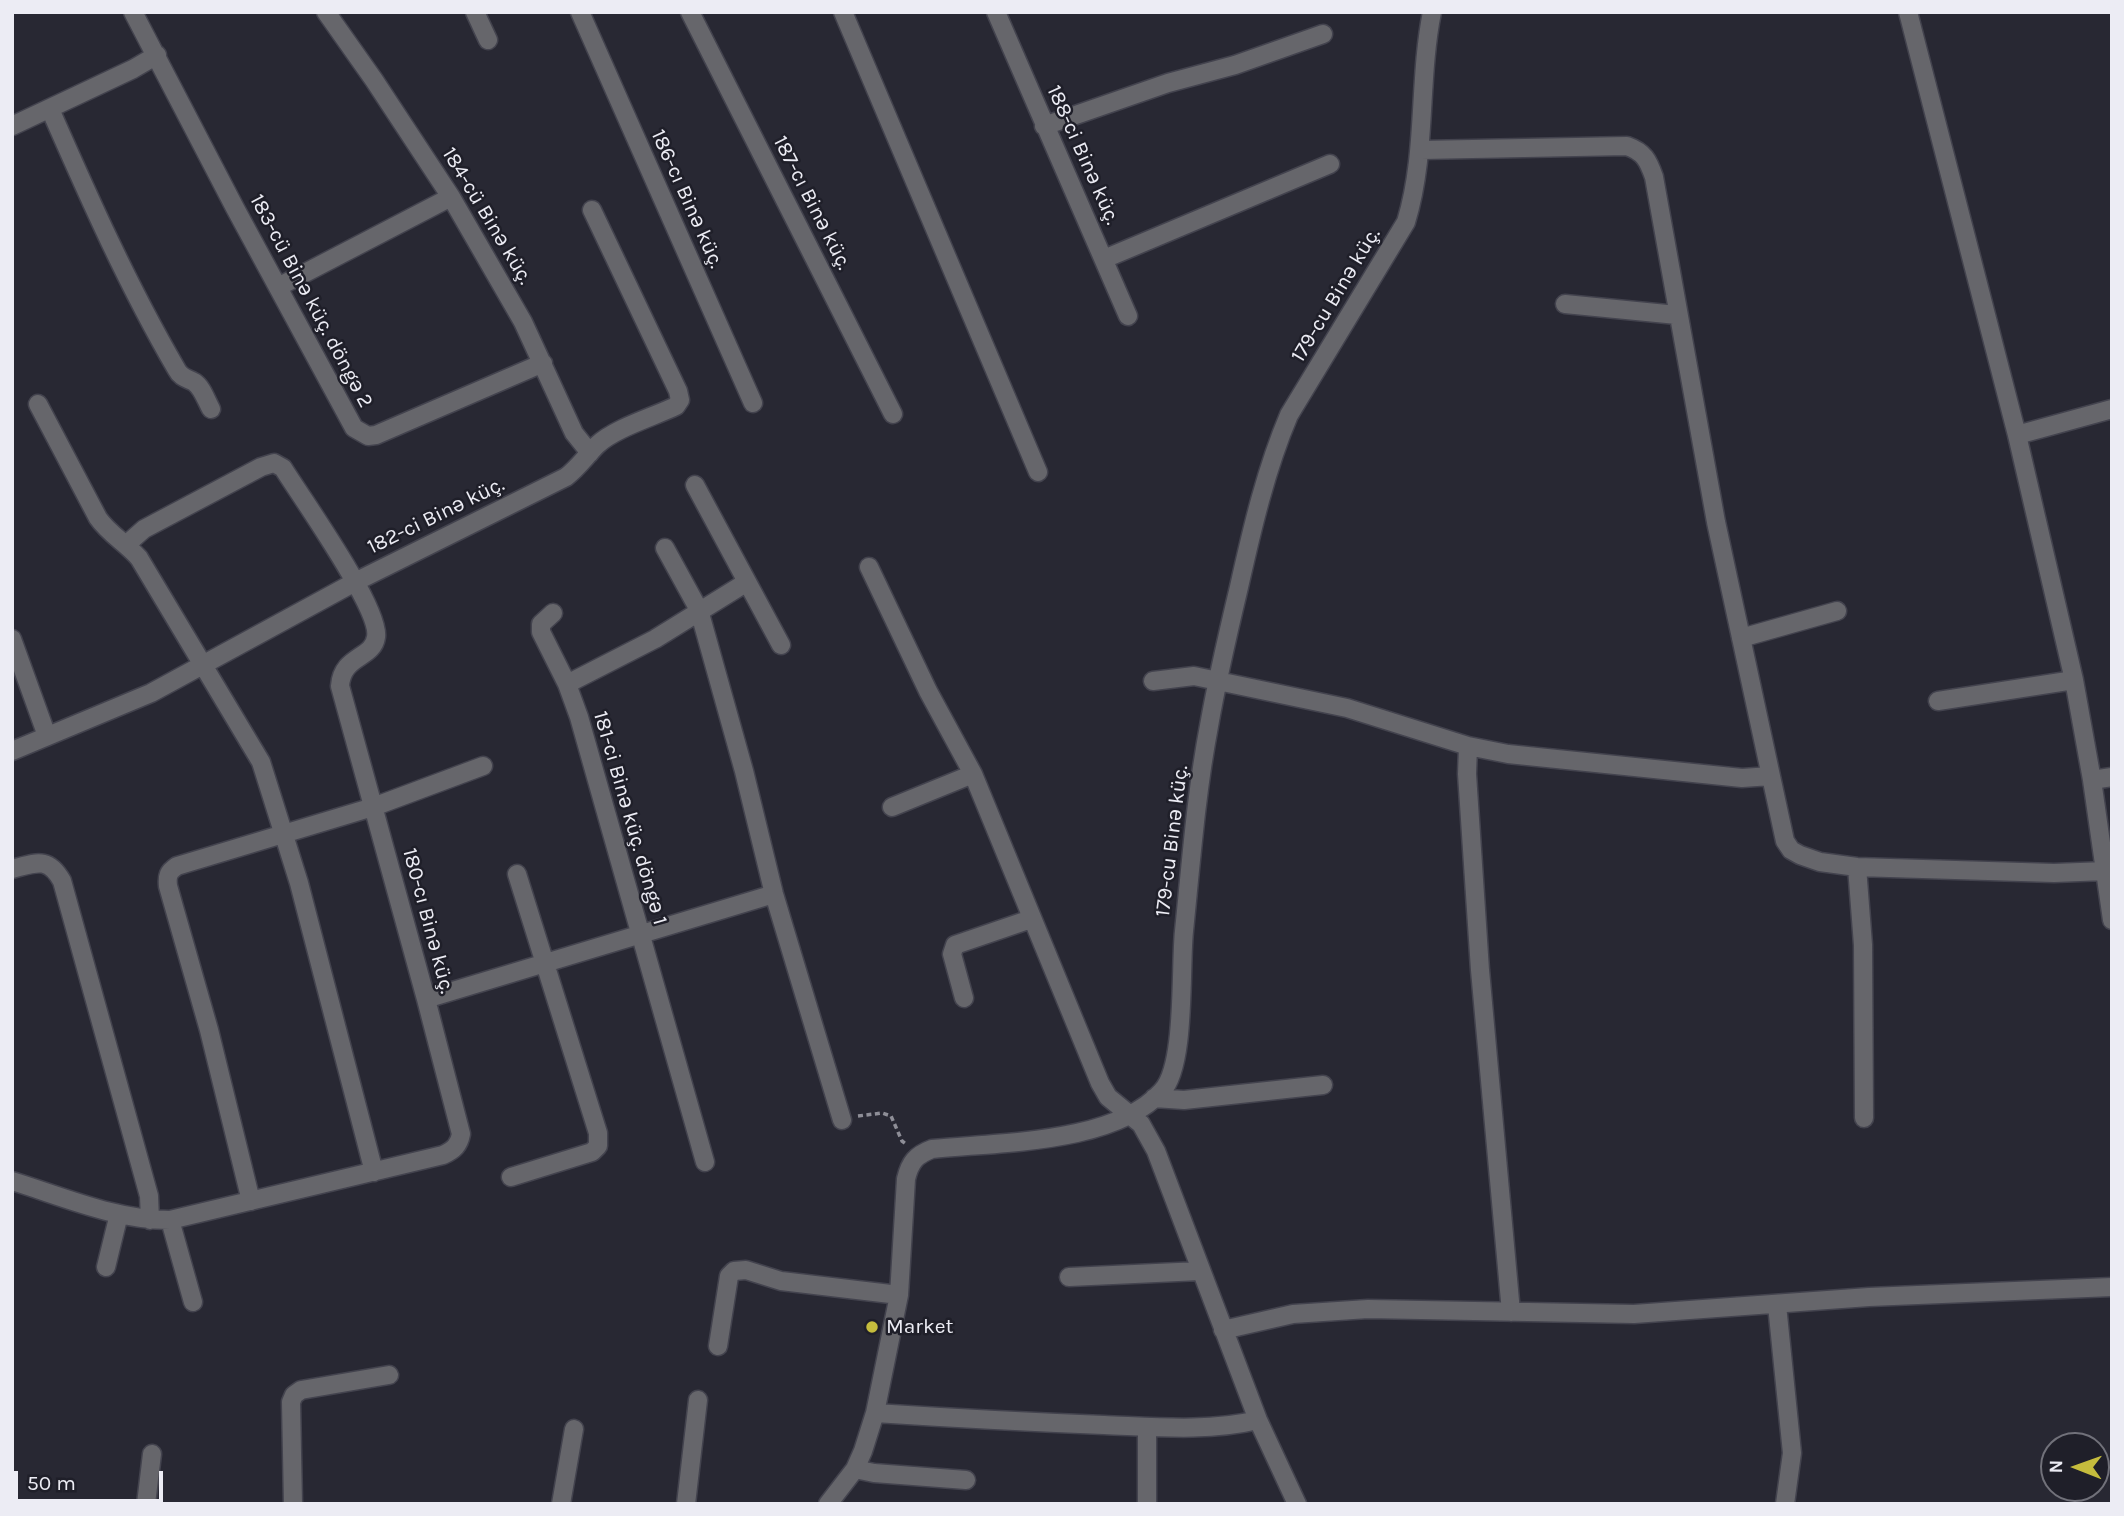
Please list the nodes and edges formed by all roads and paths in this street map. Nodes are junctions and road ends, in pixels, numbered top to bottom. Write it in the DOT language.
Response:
graph roads {
  1 [pos="133,12"];
  2 [pos="326,12"];
  3 [pos="475,12"];
  4 [pos="580,12"];
  5 [pos="690,12"];
  6 [pos="843,12"];
  7 [pos="996,12"];
  8 [pos="1432,12"];
  9 [pos="1908,12"];
  10 [pos="1323,34"];
  11 [pos="488,40"];
  12 [pos="157,55"];
  13 [pos="50,109"];
  14 [pos="12,126"];
  15 [pos="1045,126"];
  16 [pos="1421,150"];
  17 [pos="1330,164"];
  18 [pos="451,197"];
  19 [pos="592,210"];
  20 [pos="1104,259"];
  21 [pos="278,287"];
  22 [pos="1565,304"];
  23 [pos="1677,315"];
  24 [pos="1128,316"];
  25 [pos="543,363"];
  26 [pos="753,403"];
  27 [pos="38,404"];
  28 [pos="211,409"];
  29 [pos="2112,409"];
  30 [pos="893,414"];
  31 [pos="2017,435"];
  32 [pos="590,453"];
  33 [pos="1038,472"];
  34 [pos="695,485"];
  35 [pos="127,544"];
  36 [pos="665,548"];
  37 [pos="869,567"];
  38 [pos="355,582"];
  39 [pos="747,582"];
  40 [pos="699,610"];
  41 [pos="1837,611"];
  42 [pos="553,613"];
  43 [pos="1741,638"];
  44 [pos="12,639"];
  45 [pos="781,645"];
  46 [pos="204,666"];
  47 [pos="2074,680"];
  48 [pos="1153,681"];
  49 [pos="1217,681"];
  50 [pos="568,684"];
  51 [pos="1938,701"];
  52 [pos="47,736"];
  53 [pos="1468,746"];
  54 [pos="12,751"];
  55 [pos="483,766"];
  56 [pos="973,774"];
  57 [pos="1771,776"];
  58 [pos="2112,777"];
  59 [pos="2092,780"];
  60 [pos="373,807"];
  61 [pos="892,807"];
  62 [pos="284,835"];
  63 [pos="1857,867"];
  64 [pos="12,869"];
  65 [pos="2106,871"];
  66 [pos="517,874"];
  67 [pos="774,894"];
  68 [pos="1031,919"];
  69 [pos="2112,920"];
  70 [pos="639,936"];
  71 [pos="544,964"];
  72 [pos="964,998"];
  73 [pos="426,999"];
  74 [pos="1322,1085"];
  75 [pos="1154,1098"];
  76 [pos="1130,1116"];
  77 [pos="1864,1118"];
  78 [pos="842,1120"];
  79 [pos="919,1154"];
  80 [pos="705,1162"];
  81 [pos="374,1172"];
  82 [pos="511,1177"];
  83 [pos="12,1181"];
  84 [pos="251,1201"];
  85 [pos="119,1214"];
  86 [pos="150,1220"];
  87 [pos="170,1220"];
  88 [pos="106,1267"];
  89 [pos="1200,1271"];
  90 [pos="1069,1277"];
  91 [pos="2112,1287"];
  92 [pos="900,1295"];
  93 [pos="193,1301"];
  94 [pos="1777,1305"];
  95 [pos="1511,1312"];
  96 [pos="1223,1330"];
  97 [pos="719,1346"];
  98 [pos="389,1375"];
  99 [pos="698,1400"];
  100 [pos="875,1413"];
  101 [pos="1258,1420"];
  102 [pos="1147,1427"];
  103 [pos="574,1429"];
  104 [pos="152,1454"];
  105 [pos="855,1469"];
  106 [pos="967,1480"];
  107 [pos="146,1504"];
  108 [pos="293,1504"];
  109 [pos="561,1504"];
  110 [pos="685,1504"];
  111 [pos="828,1504"];
  112 [pos="1147,1504"];
  113 [pos="1297,1504"];
  114 [pos="1785,1504"];
  1 -- 12 [label="street, 183-cü Binə küç. döngə 2"];
  2 -- 18 [label="street, 184-cü Binə küç."];
  3 -- 11 [label="street"];
  4 -- 26 [label="street, 186-cı Binə küç."];
  5 -- 30 [label="street, 187-cı Binə küç."];
  6 -- 33 [label="street"];
  7 -- 15 [label="street, 188-ci Binə küç."];
  8 -- 16 [label="street, 179-cu Binə küç."];
  9 -- 31 [label="street"];
  10 -- 15 [label="street"];
  12 -- 13 [label="street"];
  12 -- 21 [label="street, 183-cü Binə küç. döngə 2"];
  13 -- 14 [label="street"];
  13 -- 28 [label="street"];
  15 -- 20 [label="street, 188-ci Binə küç."];
  16 -- 23 [label="street"];
  16 -- 49 [label="street, 179-cu Binə küç."];
  17 -- 20 [label="street"];
  18 -- 21 [label="street"];
  18 -- 25 [label="street, 184-cü Binə küç."];
  19 -- 32 [label="street, 182-ci Binə küç."];
  20 -- 24 [label="street, 188-ci Binə küç."];
  21 -- 25 [label="street, 183-cü Binə küç. döngə 2"];
  22 -- 23 [label="street"];
  23 -- 43 [label="street"];
  25 -- 32 [label="street, 184-cü Binə küç."];
  27 -- 35 [label="street"];
  29 -- 31 [label="street"];
  31 -- 47 [label="street"];
  32 -- 38 [label="street, 182-ci Binə küç."];
  34 -- 39 [label="street"];
  35 -- 38 [label="street, 180-cı Binə küç."];
  35 -- 46 [label="street"];
  36 -- 40 [label="street"];
  37 -- 56 [label="street"];
  38 -- 46 [label="street, 182-ci Binə küç."];
  38 -- 60 [label="street, 180-cı Binə küç."];
  39 -- 40 [label="street"];
  39 -- 45 [label="street"];
  40 -- 50 [label="street"];
  40 -- 67 [label="street"];
  41 -- 43 [label="street"];
  42 -- 50 [label="street, 181-ci Binə küç. döngə 1"];
  43 -- 57 [label="street"];
  44 -- 52 [label="street"];
  46 -- 52 [label="street, 182-ci Binə küç."];
  46 -- 62 [label="street"];
  47 -- 51 [label="street"];
  47 -- 59 [label="street"];
  48 -- 49 [label="street"];
  49 -- 53 [label="street"];
  49 -- 75 [label="street, 179-cu Binə küç."];
  50 -- 70 [label="street, 181-ci Binə küç. döngə 1"];
  52 -- 54 [label="street, 182-ci Binə küç."];
  53 -- 57 [label="street"];
  53 -- 95 [label="street"];
  55 -- 60 [label="street"];
  56 -- 61 [label="street"];
  56 -- 68 [label="street"];
  57 -- 63 [label="street"];
  58 -- 59 [label="street"];
  59 -- 65 [label="street"];
  60 -- 62 [label="street"];
  60 -- 73 [label="street, 180-cı Binə küç."];
  62 -- 81 [label="street"];
  62 -- 84 [label="street"];
  63 -- 65 [label="street"];
  63 -- 77 [label="street"];
  64 -- 86 [label="street"];
  65 -- 69 [label="street"];
  66 -- 71 [label="street"];
  67 -- 70 [label="street"];
  67 -- 78 [label="street"];
  68 -- 72 [label="street"];
  68 -- 76 [label="street"];
  70 -- 71 [label="street"];
  70 -- 80 [label="street, 181-ci Binə küç. döngə 1"];
  71 -- 73 [label="street"];
  71 -- 82 [label="street"];
  73 -- 81 [label="street, 180-cı Binə küç."];
  74 -- 75 [label="street"];
  75 -- 76 [label="street, 179-cu Binə küç."];
  76 -- 79 [label="street, 179-cu Binə küç."];
  76 -- 89 [label="street"];
  78 -- 79 [label="path"];
  79 -- 92 [label="street"];
  81 -- 84 [label="street, 180-cı Binə küç."];
  83 -- 85 [label="street, 180-cı Binə küç."];
  84 -- 87 [label="street, 180-cı Binə küç."];
  85 -- 86 [label="street, 180-cı Binə küç."];
  85 -- 88 [label="street"];
  86 -- 87 [label="street, 180-cı Binə küç."];
  87 -- 93 [label="street"];
  89 -- 90 [label="street"];
  89 -- 96 [label="street"];
  91 -- 94 [label="street"];
  92 -- 97 [label="street"];
  92 -- 100 [label="street"];
  94 -- 95 [label="street"];
  94 -- 114 [label="street"];
  95 -- 96 [label="street"];
  96 -- 101 [label="street"];
  98 -- 108 [label="street"];
  99 -- 110 [label="street"];
  100 -- 102 [label="street"];
  100 -- 105 [label="street"];
  101 -- 102 [label="street"];
  101 -- 113 [label="street"];
  102 -- 112 [label="street"];
  103 -- 109 [label="street"];
  104 -- 107 [label="street"];
  105 -- 106 [label="street"];
  105 -- 111 [label="street"];
}
